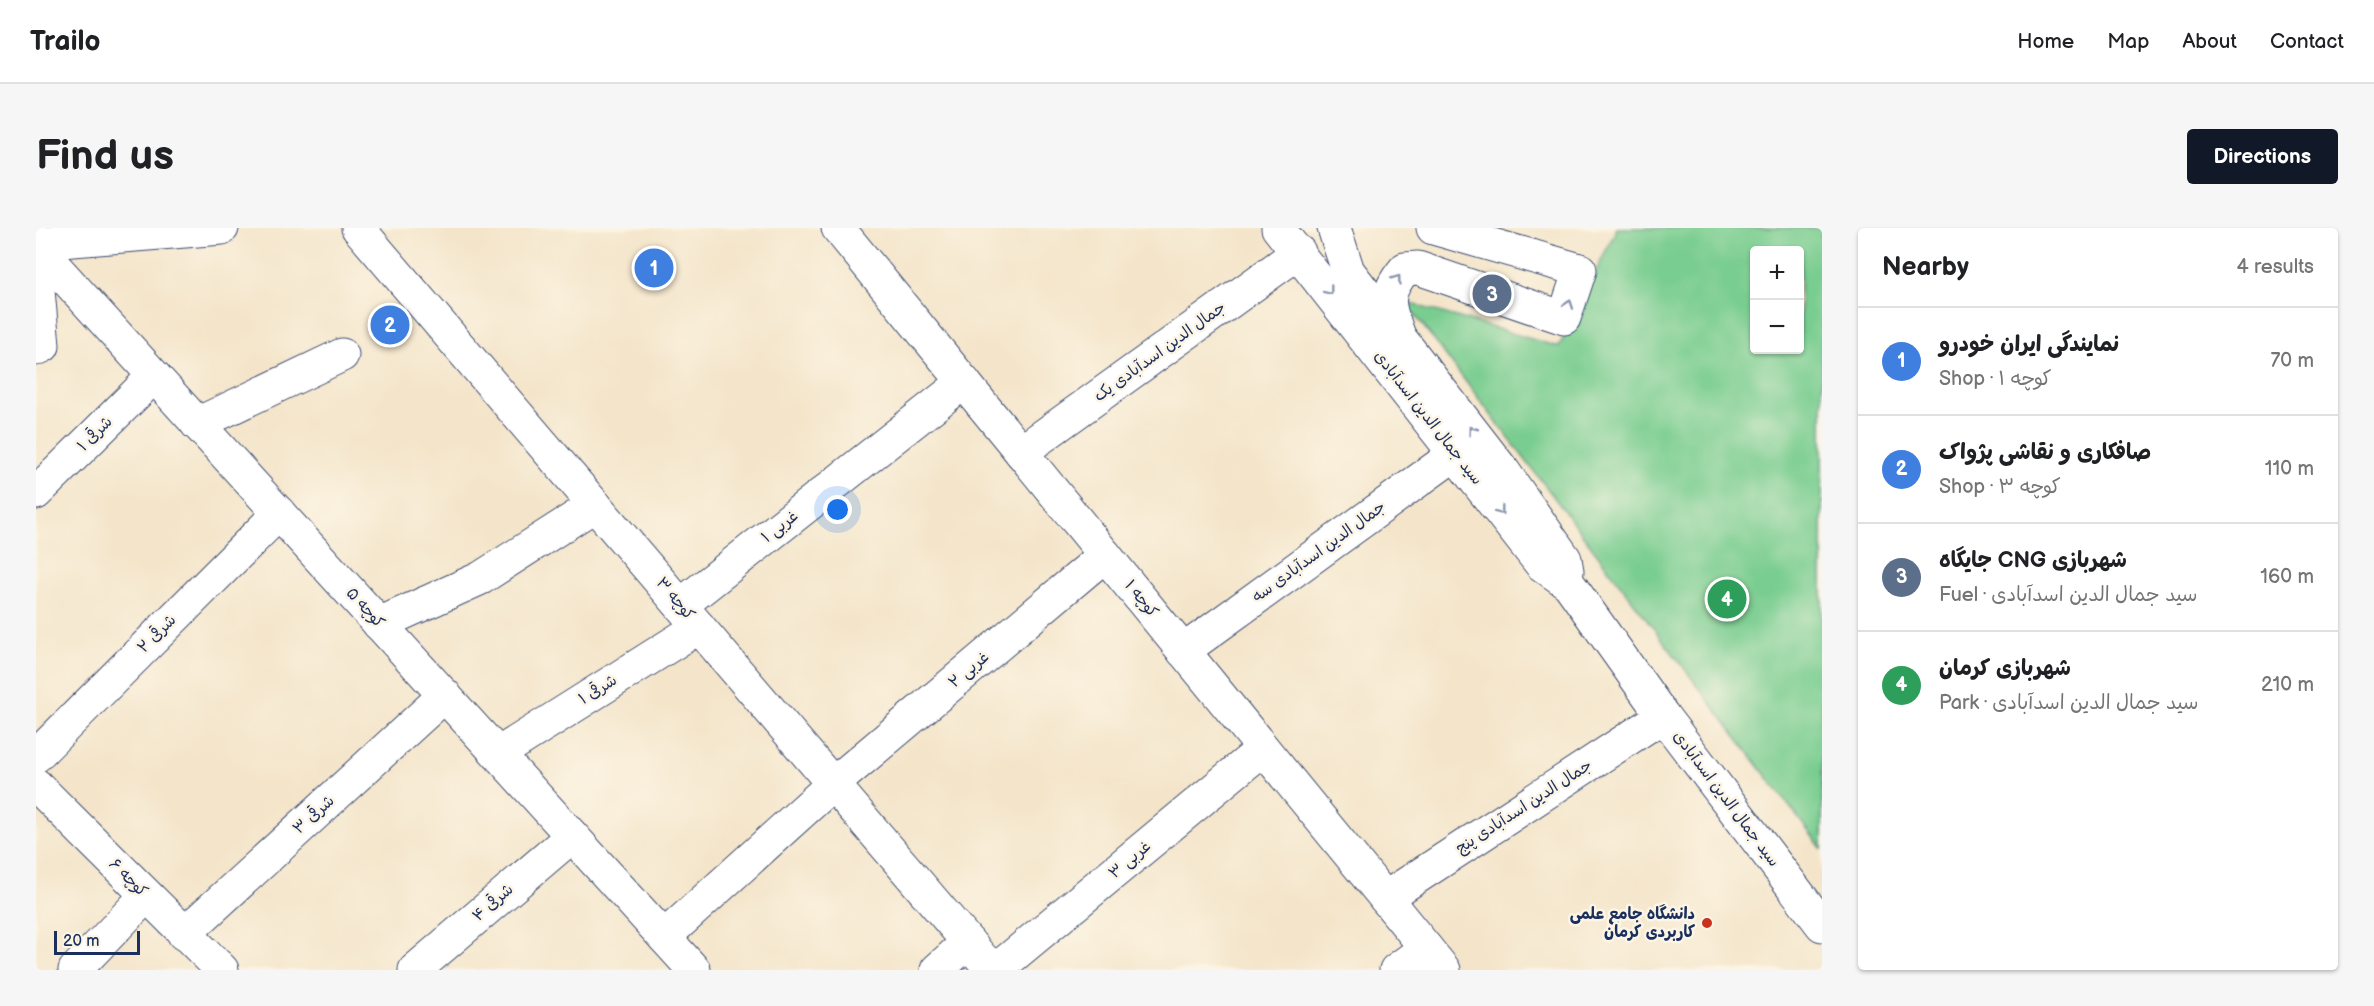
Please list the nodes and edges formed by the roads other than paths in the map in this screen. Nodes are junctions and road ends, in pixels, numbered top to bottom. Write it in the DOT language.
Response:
graph roads {
  1 [pos="222,228"];
  2 [pos="358,228"];
  3 [pos="838,228"];
  4 [pos="1334,228"];
  5 [pos="1433,228"];
  6 [pos="1290,238"];
  7 [pos="36,245"];
  8 [pos="36,268"];
  9 [pos="1398,333"];
  10 [pos="36,349"];
  11 [pos="342,355"];
  12 [pos="154,376"];
  13 [pos="964,382"];
  14 [pos="197,424"];
  15 [pos="1021,452"];
  16 [pos="1455,454"];
  17 [pos="36,493"];
  18 [pos="595,505"];
  19 [pos="279,513"];
  20 [pos="1106,555"];
  21 [pos="1569,584"];
  22 [pos="690,616"];
  23 [pos="379,624"];
  24 [pos="1183,651"];
  25 [pos="445,695"];
  26 [pos="1663,716"];
  27 [pos="1263,749"];
  28 [pos="498,754"];
  29 [pos="36,756"];
  30 [pos="833,784"];
  31 [pos="36,785"];
  32 [pos="572,836"];
  33 [pos="146,896"];
  34 [pos="1385,898"];
  35 [pos="1822,925"];
  36 [pos="184,934"];
  37 [pos="664,936"];
  38 [pos="968,942"];
  39 [pos="1435,959"];
  40 [pos="75,970"];
  41 [pos="222,970"];
  42 [pos="415,970"];
  43 [pos="694,970"];
  44 [pos="937,970"];
  45 [pos="994,970"];
  46 [pos="1396,970"];
  1 -- 7 [label="street"];
  2 -- 18 [label="street, کوچه ۳"];
  3 -- 13 [label="street, کوچه ۱"];
  4 -- 9 [label="street, سید جمال الدین اسدآبادی"];
  9 -- 5 [label="street, one-way"];
  6 -- 15 [label="street, جمال الدین اسدآبادی یک"];
  6 -- 16 [label="street, سید جمال الدین اسدآبادی, one-way"];
  7 -- 12 [label="street, کوچه ۵"];
  8 -- 10 [label="street"];
  21 -- 9 [label="street, سید جمال الدین اسدآبادی, one-way"];
  11 -- 14 [label="street"];
  12 -- 14 [label="street, کوچه ۵"];
  12 -- 17 [label="street, شرقی ۱"];
  13 -- 15 [label="street, کوچه ۱"];
  13 -- 22 [label="street, غربی ۱"];
  14 -- 19 [label="street, کوچه ۵"];
  15 -- 20 [label="street, کوچه ۱"];
  16 -- 21 [label="street, سید جمال الدین اسدآبادی, one-way"];
  16 -- 24 [label="street, جمال الدین اسدآبادی سه"];
  18 -- 22 [label="street, کوچه ۳"];
  18 -- 23 [label="street"];
  19 -- 23 [label="street, کوچه ۵"];
  19 -- 29 [label="street, شرقی ۲"];
  20 -- 24 [label="street, کوچه ۱"];
  20 -- 30 [label="street, غربی ۲"];
  21 -- 26 [label="street, سید جمال الدین اسدآبادی"];
  22 -- 28 [label="street, شرقی ۱"];
  22 -- 30 [label="street, کوچه ۳"];
  23 -- 25 [label="street, کوچه ۵"];
  24 -- 27 [label="street, کوچه ۱"];
  25 -- 28 [label="street, کوچه ۵"];
  25 -- 36 [label="street, شرقی ۳"];
  26 -- 34 [label="street, جمال الدین اسدآبادی پنج"];
  26 -- 35 [label="street, سید جمال الدین اسدآبادی"];
  27 -- 34 [label="street, کوچه ۱"];
  27 -- 45 [label="street, غربی ۳"];
  28 -- 32 [label="street, کوچه ۵"];
  30 -- 37 [label="street, غربی ۲"];
  30 -- 38 [label="street, کوچه ۳"];
  31 -- 33 [label="street, کوچه ۶"];
  32 -- 37 [label="street, کوچه ۵"];
  32 -- 42 [label="street, شرقی ۴"];
  33 -- 36 [label="street, کوچه ۶"];
  33 -- 40 [label="street"];
  34 -- 39 [label="street, کوچه ۱"];
  36 -- 41 [label="street, کوچه ۶"];
  37 -- 43 [label="street, کوچه ۵"];
  38 -- 44 [label="street"];
  38 -- 45 [label="street, کوچه ۳"];
  39 -- 46 [label="street"];
}
